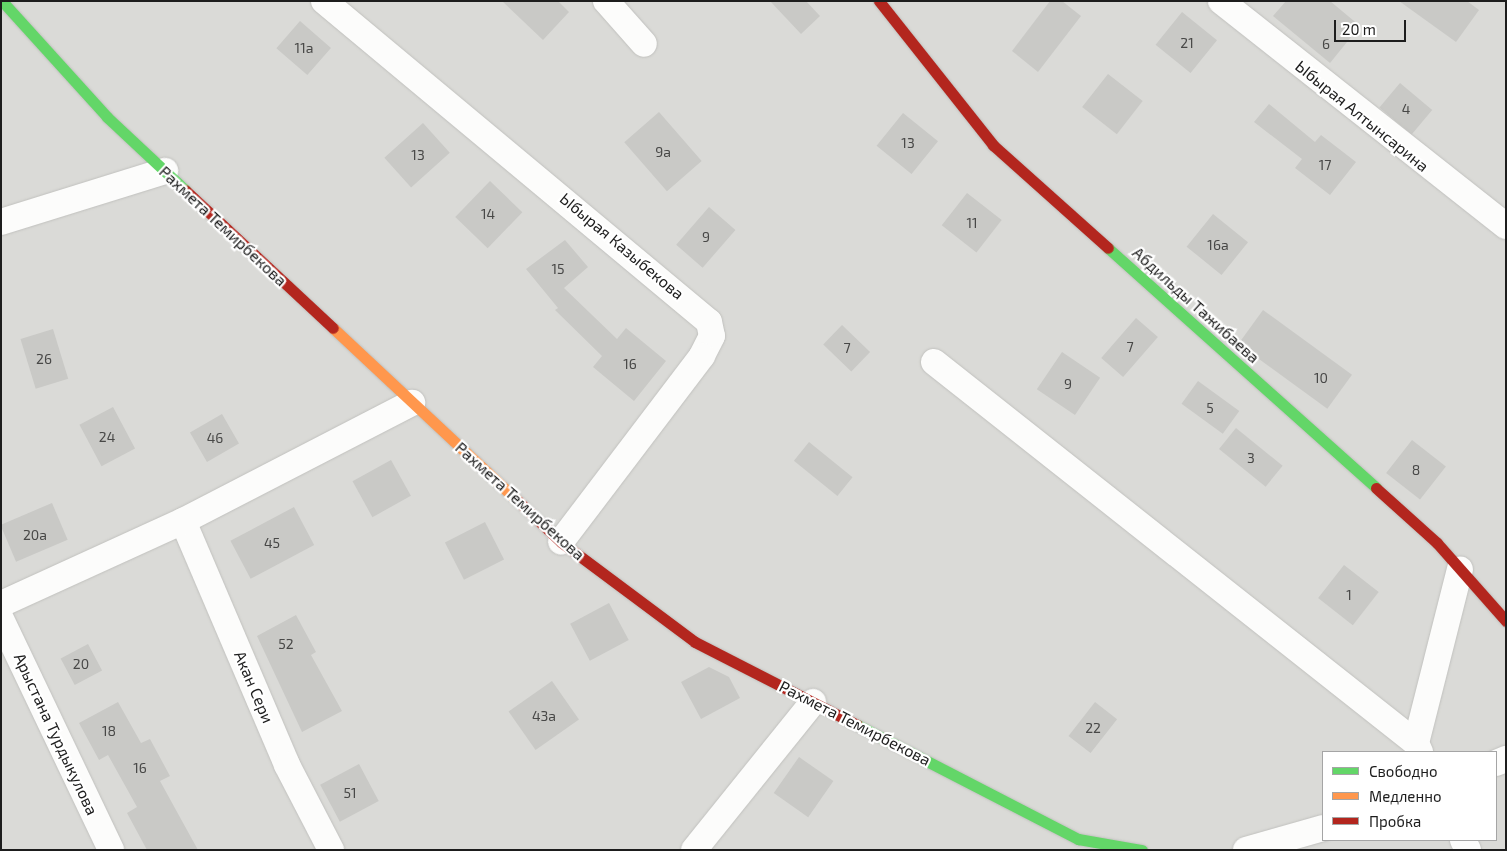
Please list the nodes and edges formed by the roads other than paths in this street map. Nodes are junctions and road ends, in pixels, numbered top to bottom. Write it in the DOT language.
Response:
graph roads {
  1 [pos="2,1"];
  2 [pos="324,1"];
  3 [pos="606,1"];
  4 [pos="879,1"];
  5 [pos="1221,1"];
  6 [pos="644,44"];
  7 [pos="165,171"];
  8 [pos="1,222"];
  9 [pos="1506,226"];
  10 [pos="934,362"];
  11 [pos="412,404"];
  12 [pos="183,521"];
  13 [pos="561,542"];
  14 [pos="1460,569"];
  15 [pos="1,604"];
  16 [pos="1,619"];
  17 [pos="1506,621"];
  18 [pos="813,702"];
  19 [pos="1418,748"];
  20 [pos="1322,828"];
  21 [pos="111,850"];
  22 [pos="331,850"];
  23 [pos="694,850"];
  24 [pos="1142,850"];
  25 [pos="1246,850"];
  1 -- 7 [label="street, Рахмета Темирбекова"];
  2 -- 13 [label="street, Ыбырая Казыбекова"];
  3 -- 6 [label="street"];
  4 -- 14 [label="street, Абдильды Тажибаева"];
  5 -- 9 [label="street, Ыбырая Алтынсарина"];
  7 -- 8 [label="street"];
  7 -- 11 [label="street, Рахмета Темирбекова"];
  10 -- 19 [label="street"];
  11 -- 12 [label="street"];
  11 -- 13 [label="street, Рахмета Темирбекова"];
  12 -- 15 [label="street"];
  12 -- 22 [label="street, Акан Сери"];
  13 -- 18 [label="street, Рахмета Темирбекова"];
  14 -- 17 [label="street, Абдильды Тажибаева"];
  14 -- 19 [label="street"];
  16 -- 21 [label="street, Арыстана Турдыкулова"];
  18 -- 23 [label="street"];
  18 -- 24 [label="street, Рахмета Темирбекова"];
  20 -- 25 [label="street"];
}
